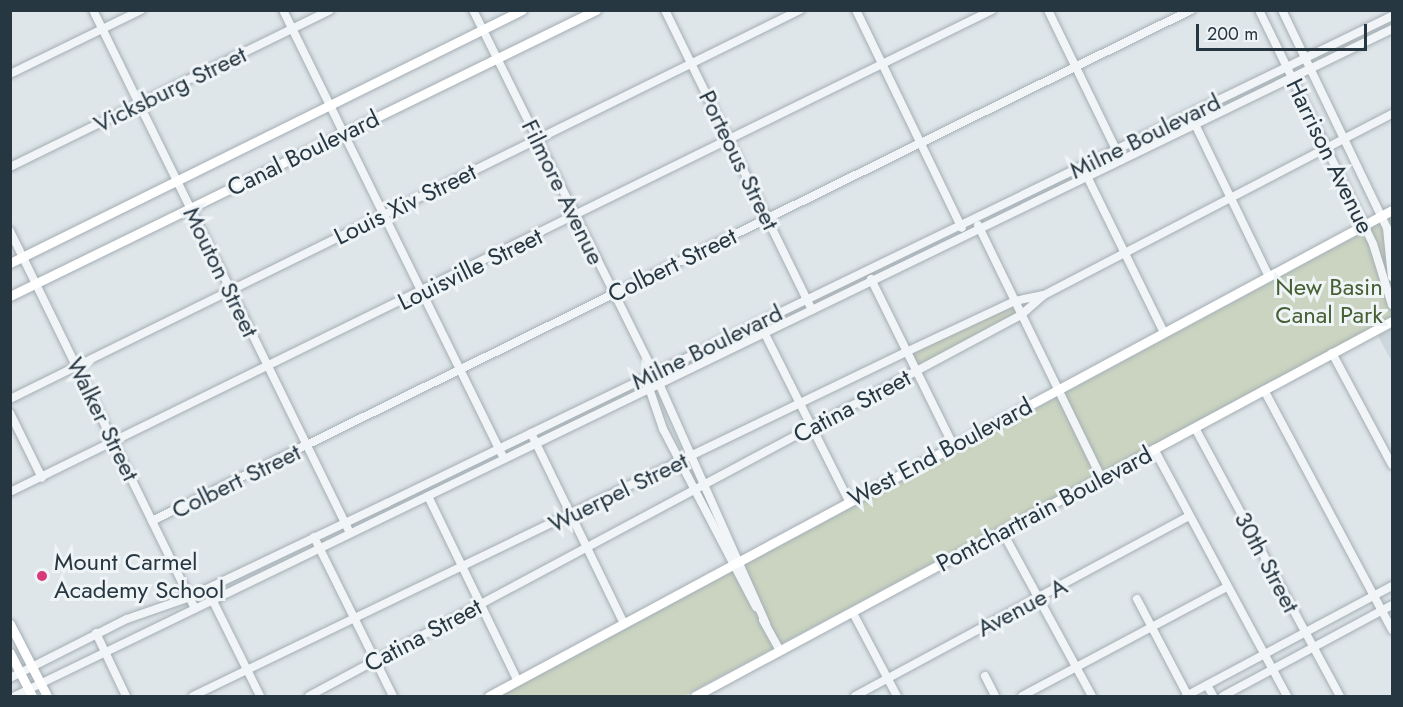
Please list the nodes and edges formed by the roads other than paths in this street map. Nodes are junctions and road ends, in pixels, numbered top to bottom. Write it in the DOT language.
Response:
graph roads {
  1 [pos="93,10"];
  2 [pos="141,10"];
  3 [pos="284,10"];
  4 [pos="330,10"];
  5 [pos="473,10"];
  6 [pos="522,10"];
  7 [pos="596,10"];
  8 [pos="665,10"];
  9 [pos="800,10"];
  10 [pos="856,10"];
  11 [pos="992,10"];
  12 [pos="1048,10"];
  13 [pos="1191,10"];
  14 [pos="1259,10"];
  15 [pos="1282,10"];
  16 [pos="1392,16"];
  17 [pos="292,28"];
  18 [pos="102,29"];
  19 [pos="483,29"];
  20 [pos="1392,29"];
  21 [pos="1305,58"];
  22 [pos="497,59"];
  23 [pos="691,64"];
  24 [pos="883,66"];
  25 [pos="1075,67"];
  26 [pos="1287,68"];
  27 [pos="1310,69"];
  28 [pos="10,74"];
  29 [pos="1292,78"];
  30 [pos="139,104"];
  31 [pos="330,106"];
  32 [pos="1190,114"];
  33 [pos="1392,114"];
  34 [pos="1195,125"];
  35 [pos="344,133"];
  36 [pos="537,139"];
  37 [pos="1345,139"];
  38 [pos="729,140"];
  39 [pos="921,144"];
  40 [pos="1326,149"];
  41 [pos="1116,150"];
  42 [pos="1121,160"];
  43 [pos="1082,166"];
  44 [pos="10,167"];
  45 [pos="1087,176"];
  46 [pos="177,181"];
  47 [pos="1231,198"];
  48 [pos="190,208"];
  49 [pos="1392,210"];
  50 [pos="384,215"];
  51 [pos="1382,216"];
  52 [pos="575,218"];
  53 [pos="767,218"];
  54 [pos="974,218"];
  55 [pos="961,225"];
  56 [pos="1364,225"];
  57 [pos="979,229"];
  58 [pos="10,231"];
  59 [pos="966,235"];
  60 [pos="1124,253"];
  61 [pos="23,256"];
  62 [pos="10,263"];
  63 [pos="867,270"];
  64 [pos="1269,277"];
  65 [pos="1392,277"];
  66 [pos="872,281"];
  67 [pos="37,284"];
  68 [pos="230,290"];
  69 [pos="422,292"];
  70 [pos="613,294"];
  71 [pos="1044,295"];
  72 [pos="10,296"];
  73 [pos="807,299"];
  74 [pos="1015,301"];
  75 [pos="1392,305"];
  76 [pos="812,310"];
  77 [pos="1022,315"];
  78 [pos="1392,321"];
  79 [pos="759,322"];
  80 [pos="764,333"];
  81 [pos="1164,333"];
  82 [pos="906,352"];
  83 [pos="1332,353"];
  84 [pos="77,366"];
  85 [pos="269,369"];
  86 [pos="460,370"];
  87 [pos="916,371"];
  88 [pos="651,374"];
  89 [pos="659,384"];
  90 [pos="649,389"];
  91 [pos="1057,390"];
  92 [pos="1264,390"];
  93 [pos="10,399"];
  94 [pos="799,404"];
  95 [pos="10,413"];
  96 [pos="811,428"];
  97 [pos="1196,428"];
  98 [pos="531,433"];
  99 [pos="115,442"];
  100 [pos="536,443"];
  101 [pos="307,446"];
  102 [pos="954,447"];
  103 [pos="498,448"];
  104 [pos="1154,450"];
  105 [pos="690,456"];
  106 [pos="504,459"];
  107 [pos="679,462"];
  108 [pos="1392,465"];
  109 [pos="1101,477"];
  110 [pos="42,478"];
  111 [pos="704,484"];
  112 [pos="693,491"];
  113 [pos="10,492"];
  114 [pos="428,496"];
  115 [pos="849,501"];
  116 [pos="570,515"];
  117 [pos="1189,516"];
  118 [pos="153,521"];
  119 [pos="345,522"];
  120 [pos="1002,531"];
  121 [pos="350,533"];
  122 [pos="315,537"];
  123 [pos="320,548"];
  124 [pos="587,548"];
  125 [pos="741,560"];
  126 [pos="730,566"];
  127 [pos="463,567"];
  128 [pos="1227,586"];
  129 [pos="1392,586"];
  130 [pos="207,589"];
  131 [pos="1374,596"];
  132 [pos="190,597"];
  133 [pos="1038,598"];
  134 [pos="1137,599"];
  135 [pos="213,600"];
  136 [pos="481,605"];
  137 [pos="1392,605"];
  138 [pos="195,608"];
  139 [pos="1382,611"];
  140 [pos="852,613"];
  141 [pos="353,619"];
  142 [pos="10,624"];
  143 [pos="624,624"];
  144 [pos="766,624"];
  145 [pos="1151,627"];
  146 [pos="1392,630"];
  147 [pos="96,633"];
  148 [pos="1305,633"];
  149 [pos="1313,648"];
  150 [pos="780,651"];
  151 [pos="105,652"];
  152 [pos="10,653"];
  153 [pos="1264,655"];
  154 [pos="374,661"];
  155 [pos="31,665"];
  156 [pos="1076,667"];
  157 [pos="247,670"];
  158 [pos="1272,670"];
  159 [pos="20,673"];
  160 [pos="985,676"];
  161 [pos="10,678"];
  162 [pos="888,679"];
  163 [pos="518,681"];
  164 [pos="41,684"];
  165 [pos="1207,685"];
  166 [pos="30,693"];
  167 [pos="15,696"];
  168 [pos="47,696"];
  169 [pos="126,696"];
  170 [pos="193,696"];
  171 [pos="260,696"];
  172 [pos="309,696"];
  173 [pos="393,696"];
  174 [pos="489,696"];
  175 [pos="699,696"];
  176 [pos="855,696"];
  177 [pos="897,696"];
  178 [pos="995,696"];
  179 [pos="1023,696"];
  180 [pos="1092,696"];
  181 [pos="1187,696"];
  182 [pos="1213,696"];
  183 [pos="1222,696"];
  184 [pos="1287,696"];
  185 [pos="1340,696"];
  1 -- 18 [label="street, Mouton Street"];
  2 -- 18 [label="street"];
  3 -- 17 [label="street"];
  4 -- 17 [label="street, Vicksburg Street"];
  5 -- 19 [label="street, Filmore Avenue"];
  6 -- 19 [label="main road, Canal Boulevard"];
  7 -- 22 [label="main road, Canal Boulevard"];
  8 -- 23 [label="street, Porteous Street"];
  9 -- 23 [label="street, Louis Xiv Street"];
  10 -- 24 [label="street"];
  11 -- 24 [label="street, Louisville Street"];
  12 -- 25 [label="street"];
  13 -- 25 [label="street, Colbert Street"];
  14 -- 26 [label="street, Harrison Avenue"];
  15 -- 21 [label="street, Harrison Avenue"];
  16 -- 21 [label="street, Milne Boulevard"];
  17 -- 30 [label="street, Vicksburg Street"];
  17 -- 31 [label="street"];
  18 -- 28 [label="street"];
  18 -- 30 [label="street, Mouton Street"];
  19 -- 22 [label="street, Filmore Avenue"];
  19 -- 31 [label="main road, Canal Boulevard"];
  20 -- 27 [label="street, Milne Boulevard"];
  21 -- 26 [label="street, Milne Boulevard"];
  21 -- 27 [label="street, Harrison Avenue"];
  22 -- 35 [label="main road, Canal Boulevard"];
  22 -- 36 [label="street, Filmore Avenue"];
  23 -- 36 [label="street, Louis Xiv Street"];
  23 -- 38 [label="street, Porteous Street"];
  24 -- 38 [label="street, Louisville Street"];
  24 -- 39 [label="street"];
  25 -- 39 [label="street, Colbert Street"];
  25 -- 41 [label="street"];
  26 -- 29 [label="street, Harrison Avenue"];
  26 -- 32 [label="street, Milne Boulevard"];
  27 -- 29 [label="street, Milne Boulevard"];
  27 -- 37 [label="street, Harrison Avenue"];
  29 -- 34 [label="street, Milne Boulevard"];
  29 -- 40 [label="street, Harrison Avenue"];
  30 -- 44 [label="street, Vicksburg Street"];
  30 -- 46 [label="street, Mouton Street"];
  31 -- 35 [label="street"];
  31 -- 46 [label="main road, Canal Boulevard"];
  32 -- 34 [label="street"];
  32 -- 41 [label="street, Milne Boulevard"];
  33 -- 37 [label="street, Catina Street"];
  34 -- 42 [label="street, Milne Boulevard"];
  34 -- 47 [label="street"];
  35 -- 48 [label="main road, Canal Boulevard"];
  35 -- 50 [label="street"];
  36 -- 50 [label="street, Louis Xiv Street"];
  36 -- 52 [label="street, Filmore Avenue"];
  37 -- 40 [label="street, Catina Street"];
  37 -- 51 [label="street, Harrison Avenue"];
  38 -- 52 [label="street, Louisville Street"];
  38 -- 53 [label="street, Porteous Street"];
  39 -- 53 [label="street, Colbert Street"];
  39 -- 55 [label="street"];
  40 -- 47 [label="street, Catina Street"];
  40 -- 56 [label="street, Harrison Avenue"];
  41 -- 42 [label="street"];
  41 -- 43 [label="street, Milne Boulevard"];
  42 -- 45 [label="street, Milne Boulevard"];
  43 -- 45 [label="street"];
  43 -- 54 [label="street, Milne Boulevard"];
  45 -- 57 [label="street, Milne Boulevard"];
  45 -- 60 [label="street"];
  46 -- 48 [label="street, Mouton Street"];
  46 -- 61 [label="main road, Canal Boulevard"];
  47 -- 60 [label="street, Catina Street"];
  47 -- 64 [label="street"];
  48 -- 67 [label="main road, Canal Boulevard"];
  48 -- 68 [label="street, Mouton Street"];
  49 -- 51 [label="main road, West End Boulevard"];
  50 -- 68 [label="street, Louis Xiv Street"];
  50 -- 69 [label="street"];
  51 -- 56 [label="main road, West End Boulevard"];
  51 -- 65 [label="street, Harrison Avenue"];
  52 -- 69 [label="street, Louisville Street"];
  52 -- 70 [label="street, Filmore Avenue"];
  53 -- 70 [label="street, Colbert Street"];
  53 -- 73 [label="street, Porteous Street"];
  54 -- 55 [label="street, Milne Boulevard"];
  54 -- 57 [label="street"];
  55 -- 59 [label="street"];
  55 -- 63 [label="street, Milne Boulevard"];
  56 -- 64 [label="main road, West End Boulevard"];
  56 -- 75 [label="street, Harrison Avenue"];
  57 -- 59 [label="street, Milne Boulevard"];
  57 -- 74 [label="street"];
  58 -- 61 [label="street, Walker Street"];
  59 -- 66 [label="street, Milne Boulevard"];
  60 -- 71 [label="street, Catina Street"];
  60 -- 81 [label="street"];
  61 -- 62 [label="main road, Canal Boulevard"];
  61 -- 67 [label="street, Walker Street"];
  63 -- 66 [label="street"];
  63 -- 73 [label="street, Milne Boulevard"];
  64 -- 81 [label="main road, West End Boulevard"];
  66 -- 76 [label="street, Milne Boulevard"];
  66 -- 82 [label="street"];
  67 -- 72 [label="main road, Canal Boulevard"];
  67 -- 84 [label="street, Walker Street"];
  68 -- 84 [label="street, Louis Xiv Street"];
  68 -- 85 [label="street, Mouton Street"];
  69 -- 85 [label="street, Louisville Street"];
  69 -- 86 [label="street"];
  70 -- 86 [label="street, Colbert Street"];
  70 -- 88 [label="street, Filmore Avenue"];
  71 -- 74 [label="street, Wuerpel Street"];
  71 -- 77 [label="street, Catina Street"];
  73 -- 76 [label="street, Porteous Street"];
  73 -- 79 [label="street, Milne Boulevard"];
  74 -- 77 [label="street"];
  74 -- 82 [label="street, Wuerpel Street"];
  76 -- 80 [label="street, Milne Boulevard"];
  77 -- 87 [label="street, Catina Street"];
  77 -- 91 [label="street"];
  78 -- 83 [label="main road, Pontchartrain Boulevard"];
  79 -- 80 [label="street"];
  79 -- 88 [label="street, Milne Boulevard"];
  80 -- 89 [label="street, Milne Boulevard"];
  80 -- 94 [label="street"];
  81 -- 91 [label="main road, West End Boulevard"];
  82 -- 87 [label="street"];
  82 -- 94 [label="street, Wuerpel Street"];
  83 -- 92 [label="main road, Pontchartrain Boulevard"];
  83 -- 108 [label="street"];
  84 -- 93 [label="street, Louis Xiv Street"];
  84 -- 99 [label="street, Walker Street"];
  85 -- 99 [label="street, Louisville Street"];
  85 -- 101 [label="street, Mouton Street"];
  86 -- 101 [label="street, Colbert Street"];
  86 -- 103 [label="street"];
  87 -- 96 [label="street, Catina Street"];
  87 -- 102 [label="street"];
  88 -- 89 [label="street, Filmore Avenue"];
  88 -- 90 [label="street, Filmore Avenue"];
  88 -- 98 [label="street, Milne Boulevard"];
  89 -- 90 [label="street, Milne Boulevard"];
  89 -- 105 [label="street, Filmore Avenue"];
  90 -- 100 [label="street, Milne Boulevard"];
  90 -- 107 [label="street, Filmore Avenue"];
  91 -- 102 [label="main road, West End Boulevard"];
  91 -- 109 [label="street"];
  92 -- 97 [label="main road, Pontchartrain Boulevard"];
  92 -- 131 [label="street"];
  94 -- 96 [label="street"];
  94 -- 105 [label="street, Wuerpel Street"];
  95 -- 110 [label="street"];
  96 -- 111 [label="street, Catina Street"];
  96 -- 115 [label="street"];
  97 -- 104 [label="main road, Pontchartrain Boulevard"];
  97 -- 148 [label="street, 30th Street"];
  98 -- 100 [label="street"];
  98 -- 103 [label="street, Milne Boulevard"];
  99 -- 110 [label="street, Louisville Street"];
  99 -- 118 [label="street, Walker Street"];
  100 -- 106 [label="street, Milne Boulevard"];
  100 -- 116 [label="street"];
  101 -- 118 [label="street, Colbert Street"];
  101 -- 119 [label="street, Mouton Street"];
  102 -- 115 [label="main road, West End Boulevard"];
  103 -- 106 [label="street"];
  103 -- 119 [label="street, Milne Boulevard"];
  104 -- 109 [label="main road, Pontchartrain Boulevard"];
  104 -- 117 [label="street"];
  105 -- 107 [label="street, Wuerpel Street"];
  105 -- 111 [label="street, Filmore Avenue"];
  106 -- 114 [label="street, Milne Boulevard"];
  107 -- 112 [label="street, Filmore Avenue"];
  107 -- 116 [label="street, Wuerpel Street"];
  109 -- 120 [label="main road, Pontchartrain Boulevard"];
  110 -- 113 [label="street, Louisville Street"];
  111 -- 112 [label="street, Catina Street"];
  111 -- 125 [label="street, Filmore Avenue"];
  112 -- 124 [label="street, Catina Street"];
  112 -- 126 [label="street, Filmore Avenue"];
  114 -- 121 [label="street, Milne Boulevard"];
  114 -- 127 [label="street"];
  115 -- 125 [label="main road, West End Boulevard"];
  116 -- 124 [label="street"];
  116 -- 127 [label="street, Wuerpel Street"];
  117 -- 128 [label="street"];
  117 -- 133 [label="street, Avenue A"];
  118 -- 132 [label="street, Walker Street"];
  119 -- 121 [label="street, Mouton Street"];
  119 -- 122 [label="street, Milne Boulevard"];
  120 -- 133 [label="street"];
  120 -- 140 [label="main road, Pontchartrain Boulevard"];
  121 -- 123 [label="street, Milne Boulevard"];
  122 -- 123 [label="street"];
  122 -- 130 [label="street, Milne Boulevard"];
  123 -- 135 [label="street, Milne Boulevard"];
  123 -- 141 [label="street"];
  124 -- 136 [label="street, Catina Street"];
  124 -- 143 [label="street"];
  125 -- 126 [label="main road, West End Boulevard"];
  125 -- 144 [label="street, Filmore Avenue"];
  126 -- 143 [label="main road, West End Boulevard"];
  126 -- 144 [label="street, Filmore Avenue"];
  127 -- 136 [label="street"];
  127 -- 141 [label="street, Wuerpel Street"];
  128 -- 145 [label="street"];
  128 -- 153 [label="street"];
  129 -- 131 [label="street"];
  130 -- 132 [label="street, Milne Boulevard"];
  130 -- 135 [label="street"];
  131 -- 139 [label="street"];
  131 -- 148 [label="street"];
  132 -- 138 [label="street, Walker Street"];
  132 -- 147 [label="street, Milne Boulevard"];
  133 -- 156 [label="street"];
  133 -- 162 [label="street, Avenue A"];
  134 -- 145 [label="street"];
  135 -- 138 [label="street, Milne Boulevard"];
  135 -- 157 [label="street"];
  136 -- 154 [label="street, Catina Street"];
  136 -- 163 [label="street"];
  137 -- 139 [label="street"];
  138 -- 151 [label="street, Milne Boulevard"];
  139 -- 146 [label="street"];
  139 -- 149 [label="street"];
  140 -- 150 [label="main road, Pontchartrain Boulevard"];
  140 -- 162 [label="street"];
  141 -- 154 [label="street"];
  141 -- 157 [label="street, Wuerpel Street"];
  142 -- 155 [label="main road"];
  143 -- 163 [label="main road, West End Boulevard"];
  144 -- 150 [label="street, Filmore Avenue"];
  145 -- 156 [label="street"];
  145 -- 181 [label="street"];
  147 -- 151 [label="street"];
  147 -- 155 [label="street, Milne Boulevard"];
  148 -- 149 [label="street, 30th Street"];
  148 -- 153 [label="street"];
  149 -- 158 [label="street"];
  149 -- 185 [label="street, 30th Street"];
  150 -- 175 [label="main road, Pontchartrain Boulevard"];
  151 -- 164 [label="street, Milne Boulevard"];
  151 -- 169 [label="street"];
  152 -- 159 [label="main road"];
  153 -- 158 [label="street"];
  153 -- 165 [label="street"];
  154 -- 172 [label="street, Catina Street"];
  154 -- 173 [label="street"];
  155 -- 159 [label="street, Milne Boulevard"];
  155 -- 164 [label="main road"];
  156 -- 179 [label="street"];
  156 -- 180 [label="street"];
  157 -- 170 [label="street, Wuerpel Street"];
  157 -- 171 [label="street"];
  158 -- 183 [label="street"];
  158 -- 184 [label="street"];
  159 -- 161 [label="street, Milne Boulevard"];
  159 -- 166 [label="main road"];
  160 -- 178 [label="street"];
  162 -- 176 [label="street, Avenue A"];
  162 -- 177 [label="street"];
  163 -- 174 [label="main road, West End Boulevard"];
  164 -- 166 [label="street, Milne Boulevard"];
  164 -- 168 [label="main road"];
  165 -- 181 [label="street"];
  165 -- 182 [label="street"];
  166 -- 167 [label="street, Milne Boulevard"];
}
